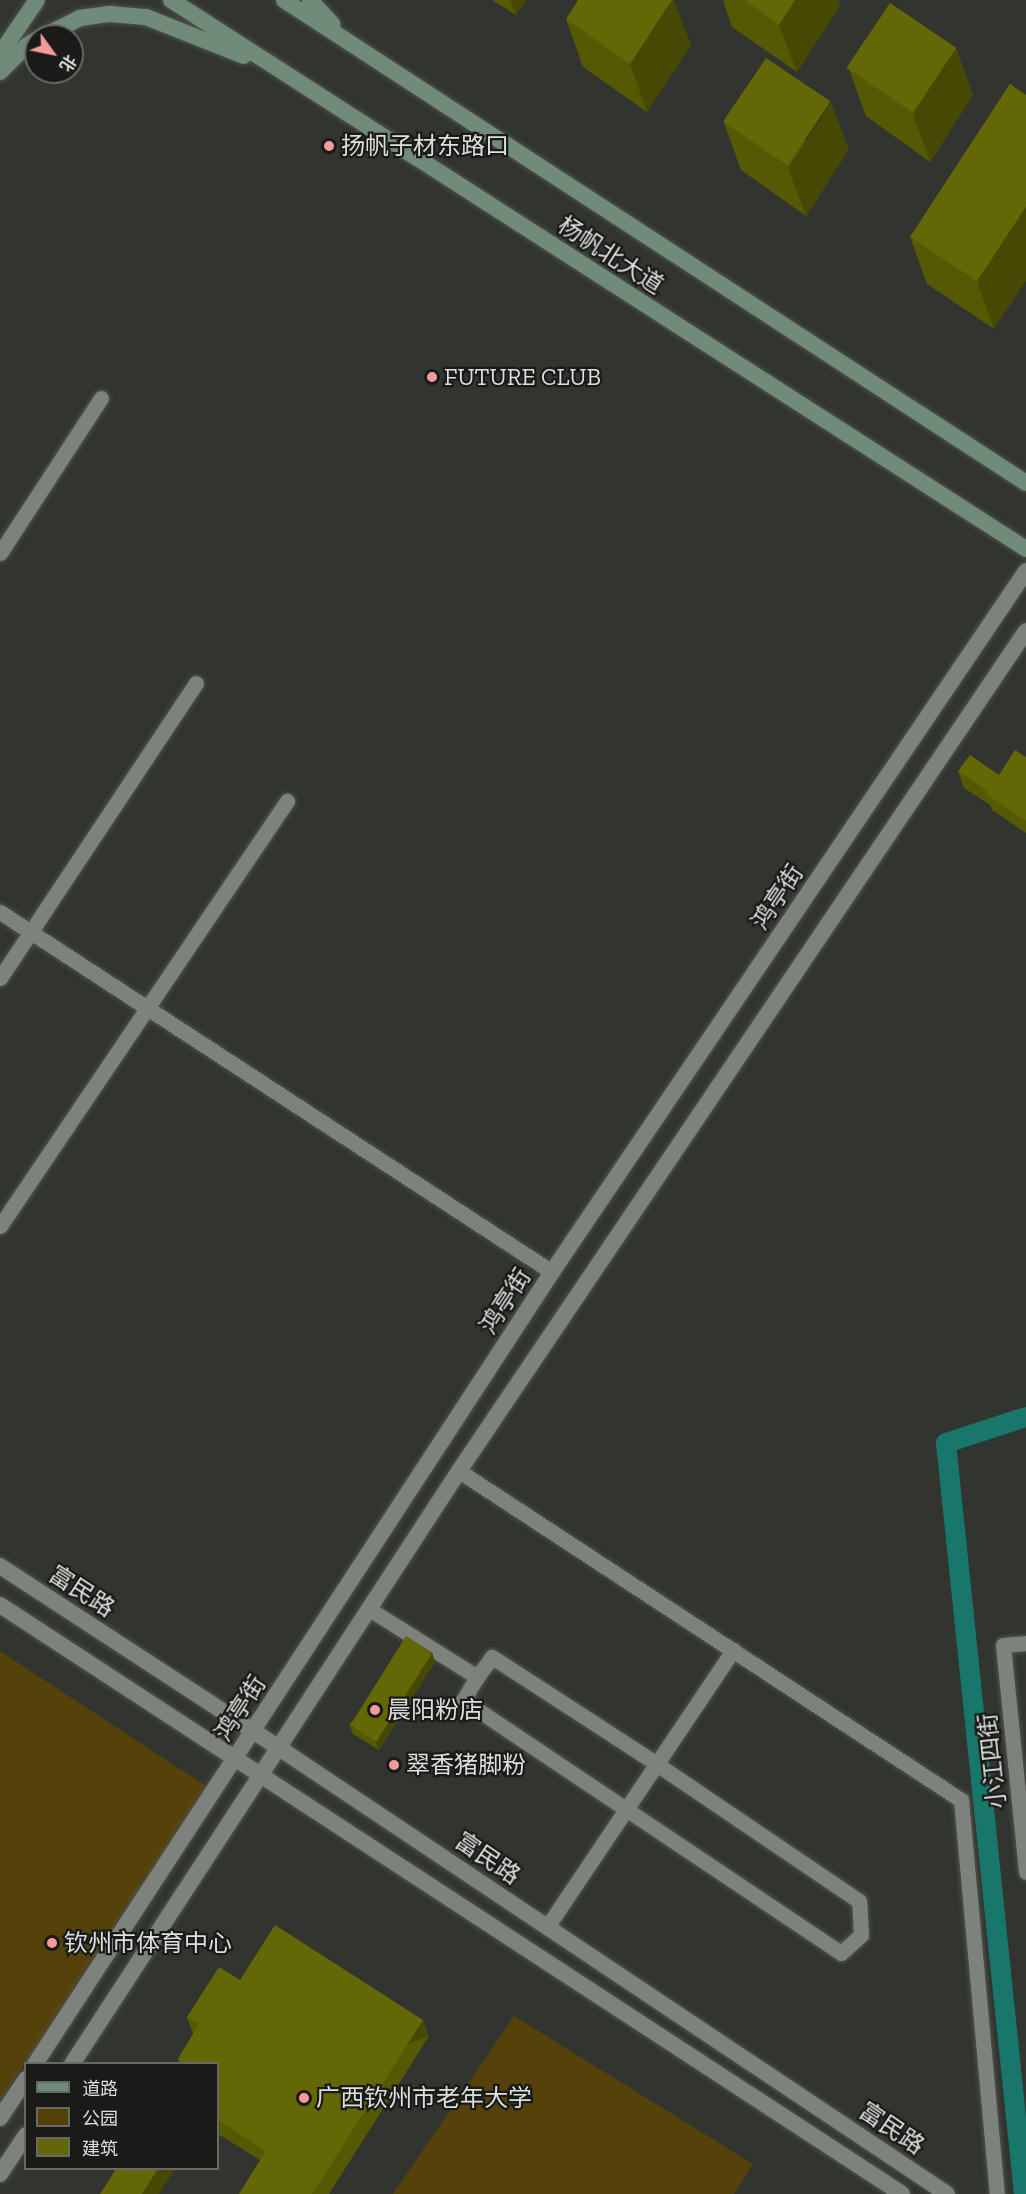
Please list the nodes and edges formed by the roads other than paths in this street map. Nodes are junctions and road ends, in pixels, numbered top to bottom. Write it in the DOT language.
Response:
graph roads {
  1 [pos="37,0"];
  2 [pos="171,0"];
  3 [pos="284,0"];
  4 [pos="310,0"];
  5 [pos="68,24"];
  6 [pos="349,42"];
  7 [pos="24,48"];
  8 [pos="0,54"];
  9 [pos="281,71"];
  10 [pos="0,72"];
  11 [pos="101,398"];
  12 [pos="1026,483"];
  13 [pos="1026,549"];
  14 [pos="0,553"];
  15 [pos="1026,572"];
  16 [pos="1026,631"];
  17 [pos="196,683"];
  18 [pos="287,801"];
  19 [pos="0,912"];
  20 [pos="30,932"];
  21 [pos="0,978"];
  22 [pos="147,1008"];
  23 [pos="0,1226"];
  24 [pos="552,1272"];
  25 [pos="459,1471"];
  26 [pos="0,1566"];
  27 [pos="0,1605"];
  28 [pos="369,1610"];
  29 [pos="1026,1643"];
  30 [pos="733,1650"];
  31 [pos="477,1677"];
  32 [pos="254,1731"];
  33 [pos="279,1748"];
  34 [pos="234,1760"];
  35 [pos="657,1764"];
  36 [pos="1021,1768"];
  37 [pos="261,1777"];
  38 [pos="626,1810"];
  39 [pos="1026,1872"];
  40 [pos="547,1927"];
  41 [pos="36,2062"];
  42 [pos="73,2062"];
  43 [pos="24,2082"];
  44 [pos="0,2118"];
  45 [pos="24,2138"];
  46 [pos="0,2174"];
  47 [pos="902,2194"];
  48 [pos="947,2194"];
  49 [pos="997,2194"];
  1 -- 8 [label="main road"];
  2 -- 9 [label="main road, 杨帆北大道"];
  3 -- 6 [label="main road, 杨帆北大道"];
  4 -- 6 [label="main road"];
  5 -- 9 [label="main road"];
  6 -- 12 [label="main road, 杨帆北大道"];
  7 -- 10 [label="main road"];
  9 -- 13 [label="main road, 杨帆北大道"];
  11 -- 14 [label="street"];
  15 -- 24 [label="street, 鸿亭街"];
  16 -- 25 [label="street"];
  17 -- 20 [label="street"];
  18 -- 22 [label="street"];
  19 -- 20 [label="street"];
  20 -- 21 [label="street"];
  20 -- 22 [label="street"];
  22 -- 23 [label="street"];
  22 -- 24 [label="street"];
  24 -- 32 [label="street, 鸿亭街"];
  25 -- 28 [label="street"];
  25 -- 30 [label="street"];
  26 -- 32 [label="street, 富民路"];
  27 -- 34 [label="street, 富民路"];
  28 -- 31 [label="street"];
  28 -- 33 [label="street"];
  29 -- 36 [label="street, 小江四街"];
  30 -- 35 [label="street"];
  30 -- 49 [label="street"];
  31 -- 35 [label="street"];
  31 -- 38 [label="street"];
  32 -- 33 [label="street, 富民路"];
  32 -- 34 [label="street, 鸿亭街"];
  33 -- 37 [label="street"];
  33 -- 40 [label="street, 富民路"];
  34 -- 37 [label="street, 富民路"];
  34 -- 41 [label="street, 鸿亭街"];
  35 -- 38 [label="street"];
  35 -- 38 [label="street"];
  36 -- 39 [label="street, 小江四街"];
  37 -- 42 [label="street"];
  37 -- 47 [label="street, 富民路"];
  38 -- 40 [label="street"];
  40 -- 48 [label="street, 富民路"];
  43 -- 44 [label="street"];
  45 -- 46 [label="street"];
}
